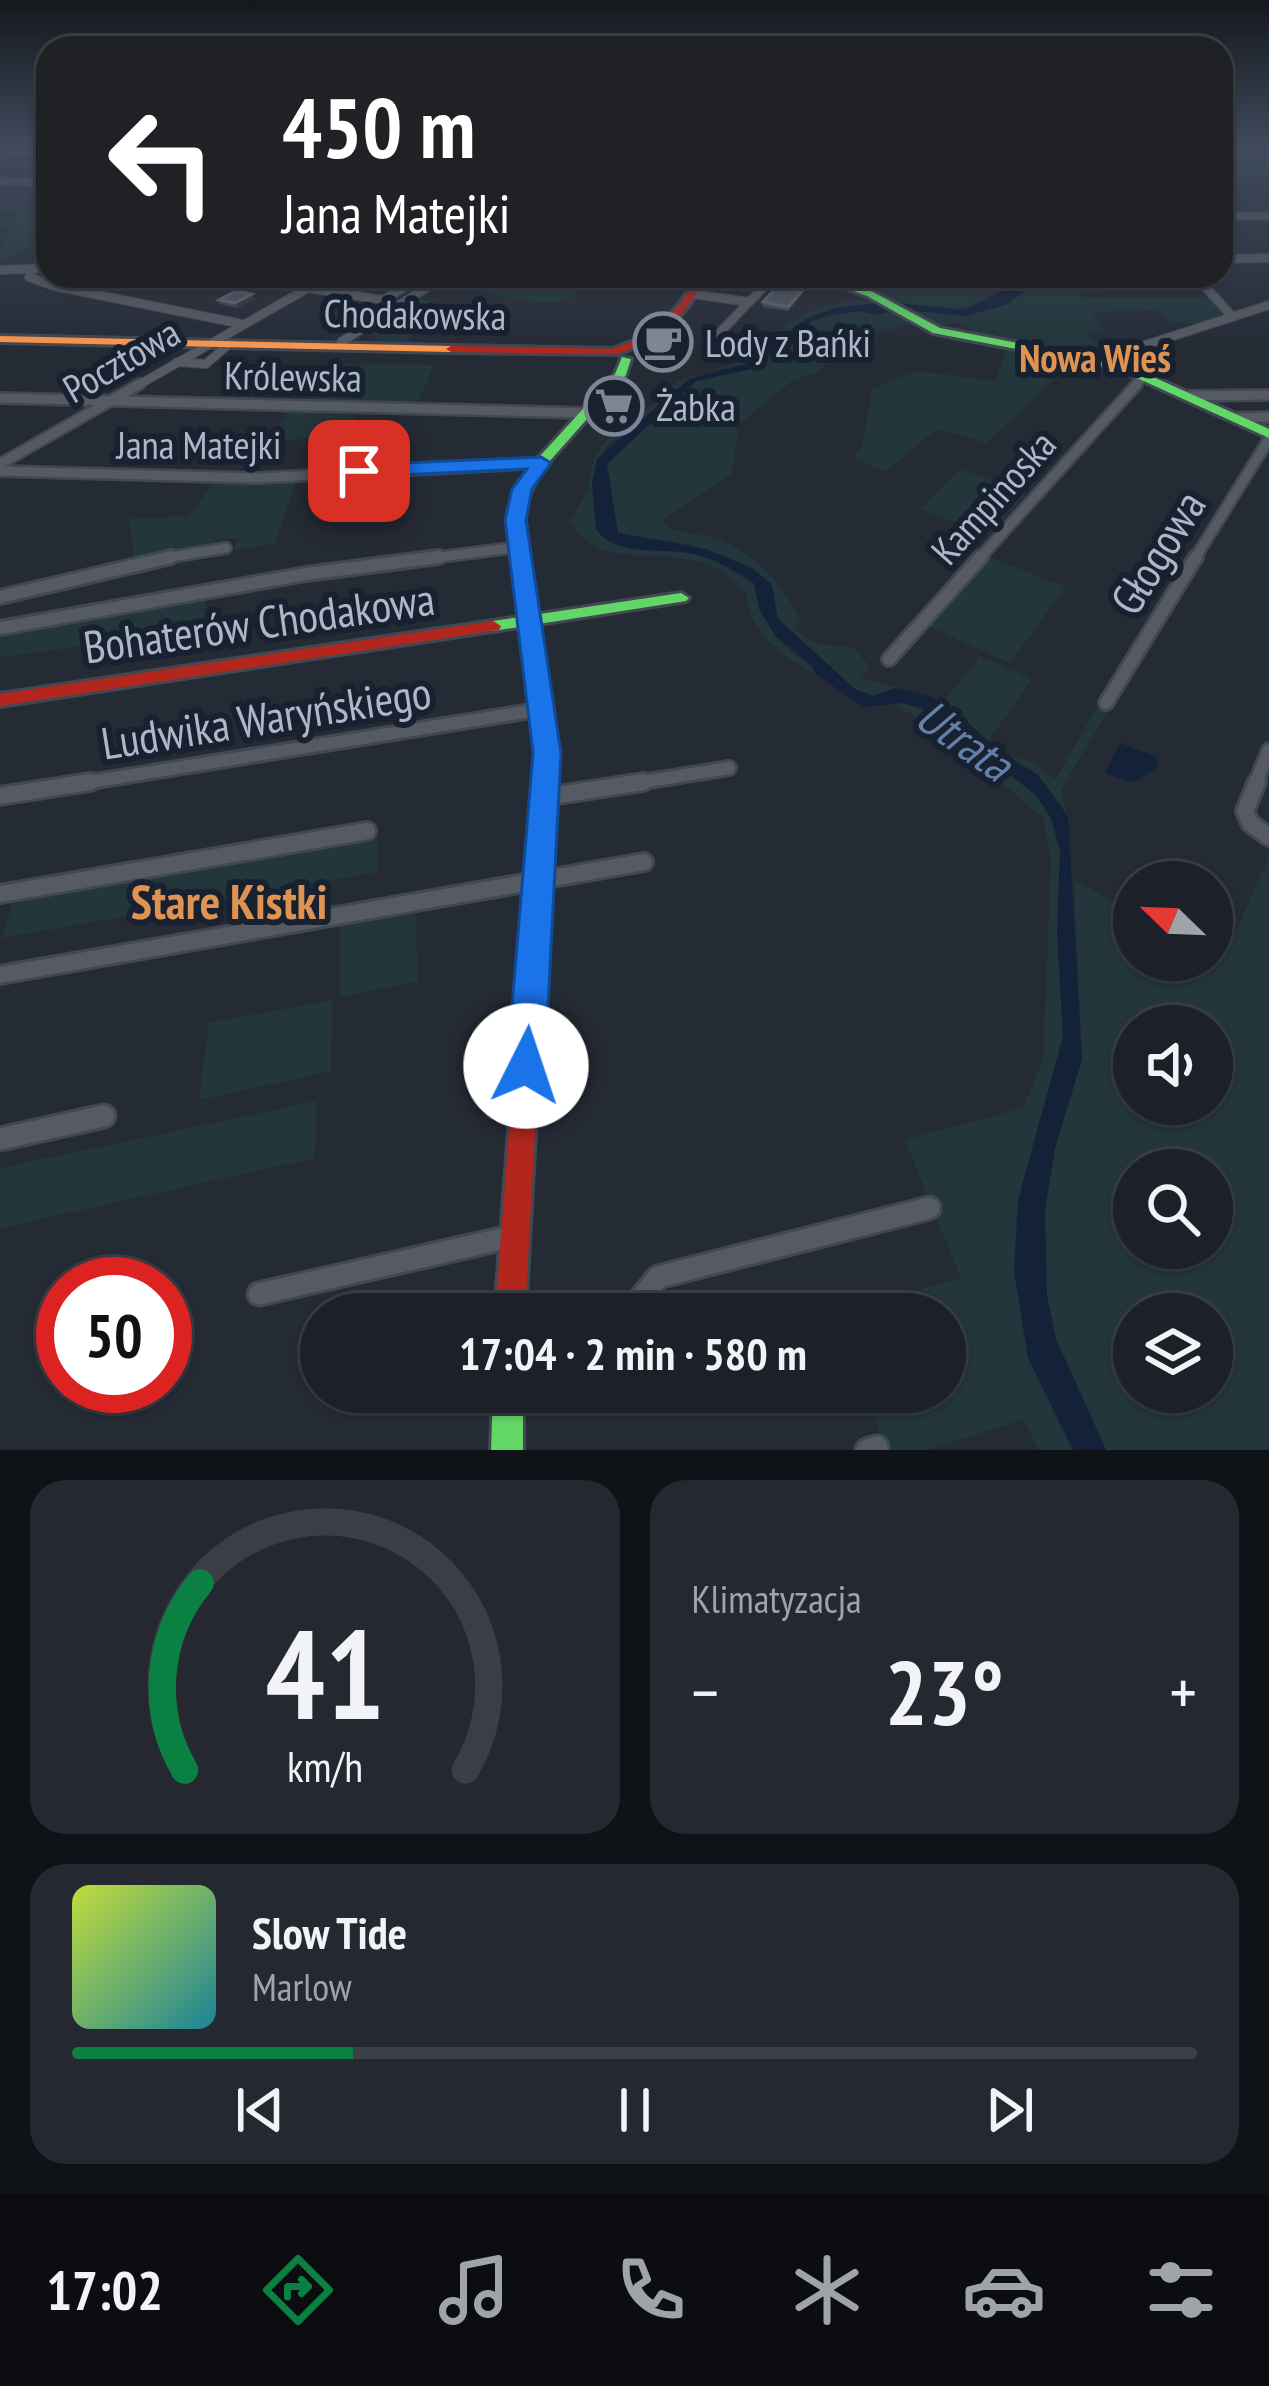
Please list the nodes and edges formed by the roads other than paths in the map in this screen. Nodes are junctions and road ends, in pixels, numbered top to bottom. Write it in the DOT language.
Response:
graph roads {
  1 [pos="1233,216"];
  2 [pos="1269,216"];
  3 [pos="1269,258"];
  4 [pos="1233,259"];
  5 [pos="34,268"];
  6 [pos="0,270"];
  7 [pos="36,280"];
  8 [pos="64,288"];
  9 [pos="308,288"];
  10 [pos="402,288"];
  11 [pos="426,288"];
  12 [pos="695,288"];
  13 [pos="707,288"];
  14 [pos="763,288"];
  15 [pos="848,288"];
  16 [pos="1206,288"];
  17 [pos="749,302"];
  18 [pos="1269,304"];
  19 [pos="1232,316"];
  20 [pos="243,324"];
  21 [pos="0,340"];
  22 [pos="341,342"];
  23 [pos="219,343"];
  24 [pos="710,343"];
  25 [pos="624,354"];
  26 [pos="1099,360"];
  27 [pos="177,362"];
  28 [pos="1143,377"];
  29 [pos="1269,395"];
  30 [pos="1187,397"];
  31 [pos="0,398"];
  32 [pos="110,401"];
  33 [pos="586,412"];
  34 [pos="1269,417"];
  35 [pos="1235,418"];
  36 [pos="1269,436"];
  37 [pos="541,463"];
  38 [pos="0,468"];
  39 [pos="359,471"];
  40 [pos="349,509"];
  41 [pos="226,548"];
  42 [pos="520,548"];
  43 [pos="0,597"];
  44 [pos="681,598"];
  45 [pos="530,622"];
  46 [pos="0,628"];
  47 [pos="890,659"];
  48 [pos="0,700"];
  49 [pos="1106,703"];
  50 [pos="543,709"];
  51 [pos="1269,750"];
  52 [pos="729,768"];
  53 [pos="0,796"];
  54 [pos="545,797"];
  55 [pos="367,831"];
  56 [pos="1269,837"];
  57 [pos="644,862"];
  58 [pos="540,880"];
  59 [pos="0,894"];
  60 [pos="0,975"];
  61 [pos="104,1116"];
  62 [pos="0,1139"];
  63 [pos="929,1208"];
  64 [pos="514,1236"];
  65 [pos="511,1293"];
  66 [pos="645,1293"];
  67 [pos="259,1294"];
  68 [pos="508,1413"];
  69 [pos="507,1450"];
  1 -- 2 [label="street"];
  3 -- 4 [label="street"];
  5 -- 6 [label="street"];
  5 -- 7 [label="street"];
  8 -- 20 [label="street"];
  9 -- 10 [label="street"];
  9 -- 20 [label="street"];
  11 -- 22 [label="street"];
  12 -- 25 [label="main road"];
  13 -- 17 [label="street"];
  14 -- 17 [label="street"];
  15 -- 26 [label="main road"];
  16 -- 19 [label="street"];
  17 -- 24 [label="street"];
  18 -- 19 [label="street"];
  19 -- 26 [label="street"];
  20 -- 23 [label="street"];
  21 -- 23 [label="main road, Chodakowska"];
  23 -- 25 [label="main road, Chodakowska"];
  23 -- 27 [label="street, Pocztowa"];
  23 -- 27 [label="street"];
  25 -- 33 [label="main road"];
  26 -- 28 [label="main road"];
  27 -- 32 [label="street, Pocztowa"];
  28 -- 30 [label="main road"];
  28 -- 47 [label="street, Kampinoska"];
  29 -- 30 [label="street"];
  30 -- 35 [label="main road"];
  31 -- 32 [label="street, Królewska"];
  32 -- 33 [label="street, Królewska"];
  32 -- 38 [label="street, Pocztowa"];
  33 -- 37 [label="main road"];
  34 -- 35 [label="street"];
  35 -- 36 [label="main road"];
  36 -- 49 [label="street, Głogowa"];
  37 -- 39 [label="street, Jana Matejki"];
  37 -- 42 [label="main road"];
  38 -- 39 [label="street, Jana Matejki"];
  39 -- 40 [label="street"];
  41 -- 43 [label="street"];
  42 -- 45 [label="main road"];
  42 -- 46 [label="street"];
  44 -- 45 [label="main road, Bohaterów Chodakowa"];
  45 -- 48 [label="main road, Bohaterów Chodakowa"];
  45 -- 50 [label="main road"];
  50 -- 53 [label="street, Ludwika Waryńskiego"];
  50 -- 54 [label="main road"];
  51 -- 56 [label="street"];
  52 -- 54 [label="street"];
  54 -- 58 [label="main road"];
  55 -- 59 [label="street"];
  57 -- 58 [label="street"];
  58 -- 60 [label="street"];
  58 -- 64 [label="main road"];
  61 -- 62 [label="street"];
  63 -- 66 [label="street"];
  64 -- 65 [label="main road"];
  64 -- 67 [label="street"];
  68 -- 69 [label="main road"];
}
